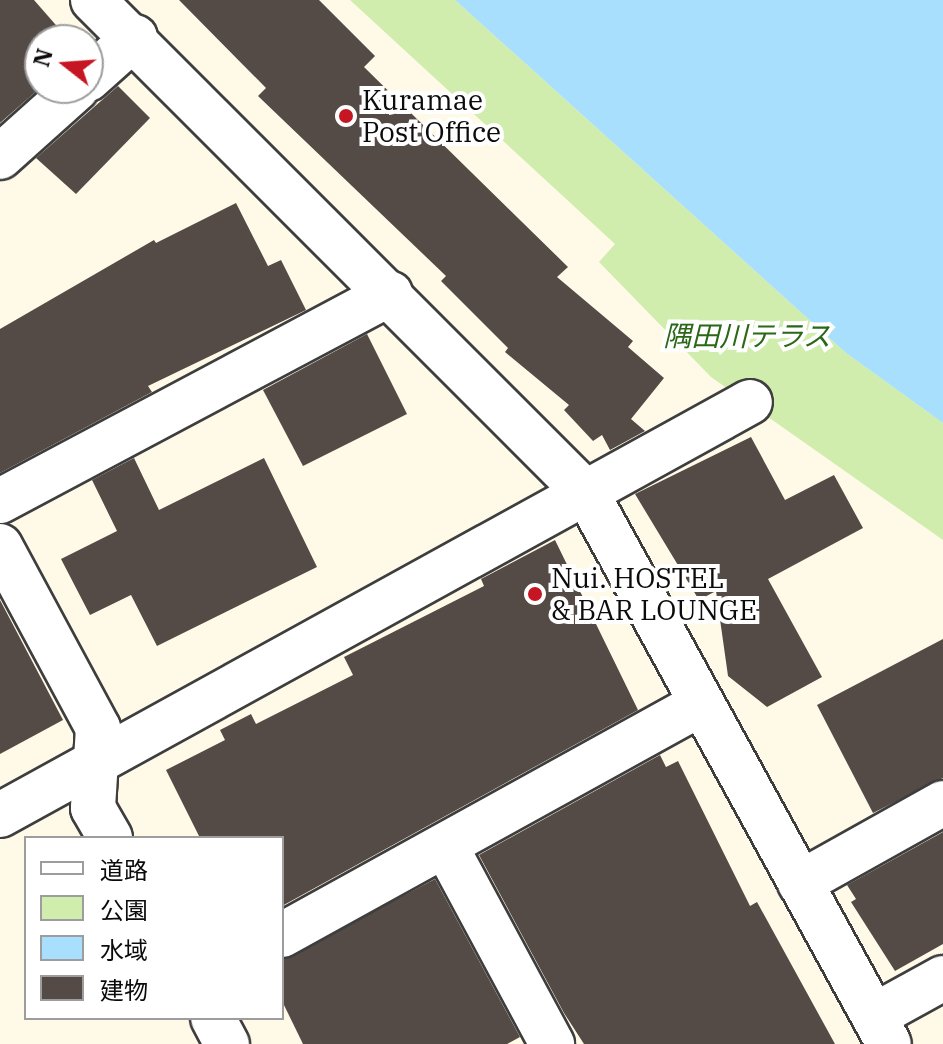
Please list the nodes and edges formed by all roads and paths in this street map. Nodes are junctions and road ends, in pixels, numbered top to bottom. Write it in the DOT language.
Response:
graph roads {
  1 [pos="93,0"];
  2 [pos="135,37"];
  3 [pos="104,65"];
  4 [pos="59,104"];
  5 [pos="0,157"];
  6 [pos="390,294"];
  7 [pos="750,402"];
  8 [pos="587,494"];
  9 [pos="0,501"];
  10 [pos="0,546"];
  11 [pos="701,704"];
  12 [pos="96,762"];
  13 [pos="943,803"];
  14 [pos="0,815"];
  15 [pos="109,836"];
  16 [pos="446,847"];
  17 [pos="800,883"];
  18 [pos="284,934"];
  19 [pos="943,978"];
  20 [pos="214,1020"];
  21 [pos="881,1030"];
  22 [pos="227,1044"];
  23 [pos="552,1044"];
  1 -- 2 [label="street"];
  2 -- 3 [label="street"];
  2 -- 6 [label="street"];
  4 -- 5 [label="street"];
  6 -- 8 [label="street"];
  6 -- 9 [label="street"];
  7 -- 8 [label="street"];
  8 -- 11 [label="street"];
  8 -- 12 [label="street"];
  10 -- 12 [label="street"];
  11 -- 16 [label="street"];
  11 -- 17 [label="street"];
  12 -- 14 [label="street"];
  12 -- 15 [label="street"];
  13 -- 17 [label="street"];
  16 -- 18 [label="street"];
  16 -- 23 [label="street"];
  17 -- 21 [label="street"];
  19 -- 21 [label="street"];
  20 -- 22 [label="street"];
}
